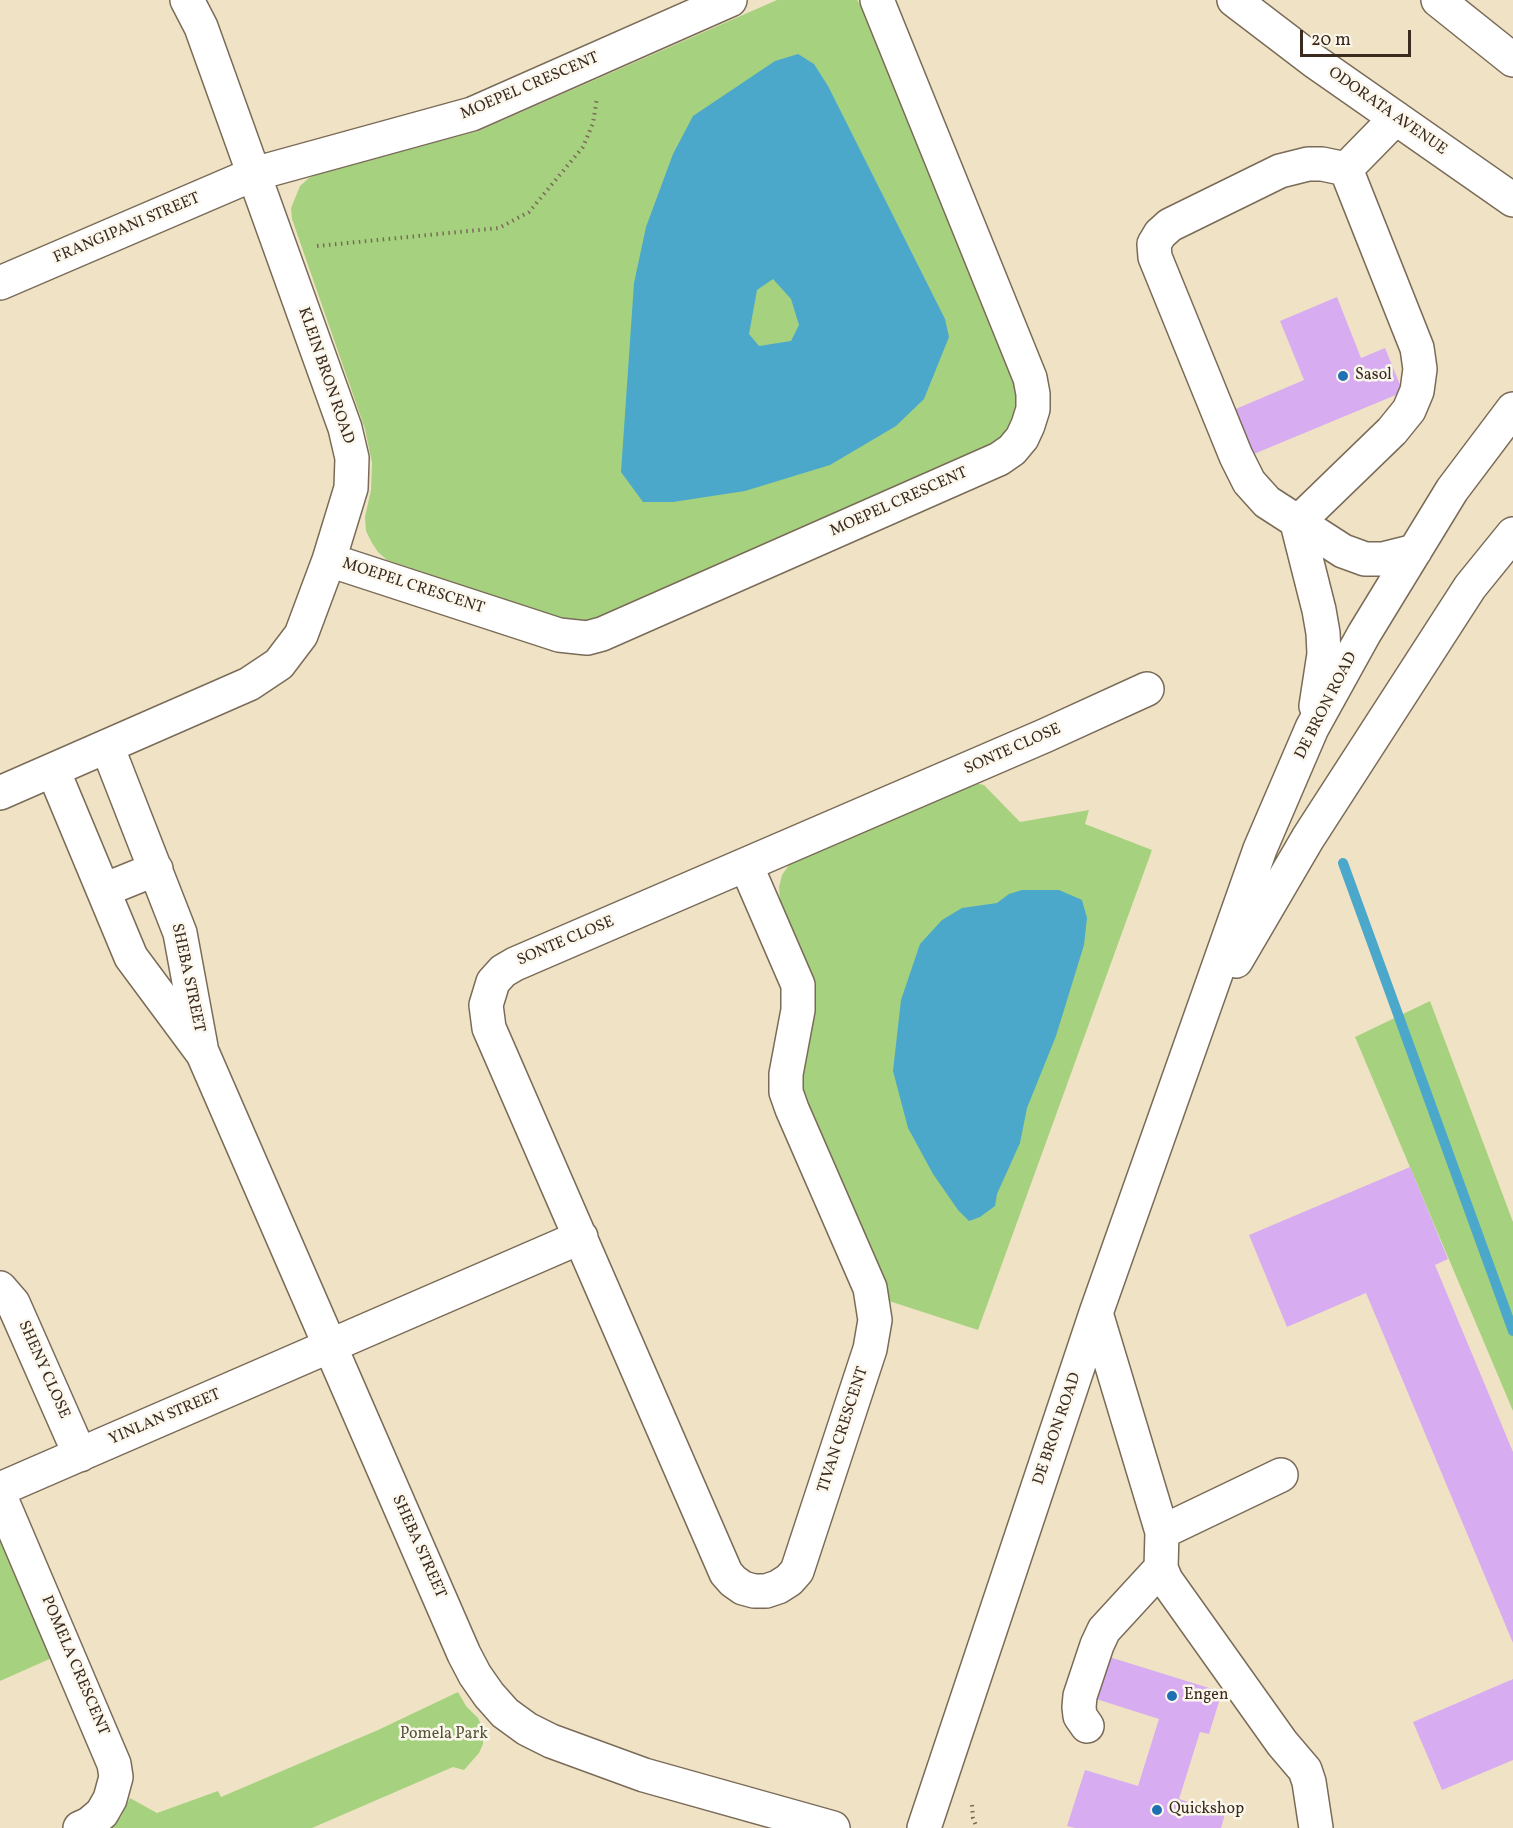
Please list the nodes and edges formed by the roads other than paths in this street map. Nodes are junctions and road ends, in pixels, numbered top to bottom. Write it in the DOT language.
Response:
graph roads {
  1 [pos="187,0"];
  2 [pos="730,0"];
  3 [pos="877,0"];
  4 [pos="1234,0"];
  5 [pos="1438,0"];
  6 [pos="1513,60"];
  7 [pos="1396,118"];
  8 [pos="1346,169"];
  9 [pos="254,174"];
  10 [pos="1513,200"];
  11 [pos="0,283"];
  12 [pos="1513,410"];
  13 [pos="1297,523"];
  14 [pos="1513,534"];
  15 [pos="1415,551"];
  16 [pos="329,560"];
  17 [pos="1147,689"];
  18 [pos="1312,728"];
  19 [pos="107,746"];
  20 [pos="53,770"];
  21 [pos="0,793"];
  22 [pos="746,865"];
  23 [pos="156,869"];
  24 [pos="104,890"];
  25 [pos="1196,1030"];
  26 [pos="203,1054"];
  27 [pos="581,1238"];
  28 [pos="0,1288"];
  29 [pos="1096,1313"];
  30 [pos="330,1346"];
  31 [pos="80,1455"];
  32 [pos="1281,1475"];
  33 [pos="0,1489"];
  34 [pos="0,1496"];
  35 [pos="1162,1532"];
  36 [pos="1161,1568"];
  37 [pos="1087,1726"];
  38 [pos="80,1828"];
  39 [pos="833,1828"];
  40 [pos="924,1828"];
  41 [pos="1316,1828"];
  1 -- 9 [label="street, KLEIN BRON ROAD"];
  2 -- 9 [label="street, MOEPEL CRESCENT"];
  3 -- 16 [label="street, MOEPEL CRESCENT"];
  4 -- 7 [label="street, ODORATA AVENUE"];
  5 -- 6 [label="street"];
  7 -- 8 [label="street"];
  7 -- 10 [label="street, ODORATA AVENUE"];
  8 -- 13 [label="street"];
  8 -- 13 [label="street"];
  9 -- 11 [label="street, FRANGIPANI STREET"];
  9 -- 16 [label="street, KLEIN BRON ROAD"];
  12 -- 15 [label="street, DE BRON ROAD"];
  13 -- 15 [label="street"];
  13 -- 18 [label="street"];
  14 -- 25 [label="street, DE BRON ROAD"];
  15 -- 18 [label="street, DE BRON ROAD"];
  16 -- 19 [label="street, KLEIN BRON ROAD"];
  17 -- 22 [label="street, SONTE CLOSE"];
  18 -- 25 [label="street, DE BRON ROAD"];
  19 -- 20 [label="street, KLEIN BRON ROAD"];
  19 -- 23 [label="street, SHEBA STREET"];
  20 -- 21 [label="street, KLEIN BRON ROAD"];
  20 -- 24 [label="street, SHEBA STREET"];
  22 -- 27 [label="street, SONTE CLOSE"];
  22 -- 27 [label="street, TIVAN CRESCENT"];
  23 -- 24 [label="street"];
  23 -- 26 [label="street, SHEBA STREET"];
  24 -- 26 [label="street, SHEBA STREET"];
  25 -- 29 [label="street, DE BRON ROAD"];
  26 -- 30 [label="street, SHEBA STREET"];
  27 -- 30 [label="street"];
  28 -- 31 [label="street, SHENY CLOSE"];
  29 -- 35 [label="street"];
  29 -- 40 [label="street, DE BRON ROAD"];
  30 -- 31 [label="street, YINLAN STREET"];
  30 -- 39 [label="street, SHEBA STREET"];
  31 -- 33 [label="street, YINLAN STREET"];
  32 -- 35 [label="street"];
  34 -- 38 [label="street, POMELA CRESCENT"];
  35 -- 36 [label="street"];
  36 -- 37 [label="street"];
  36 -- 41 [label="street"];
}
